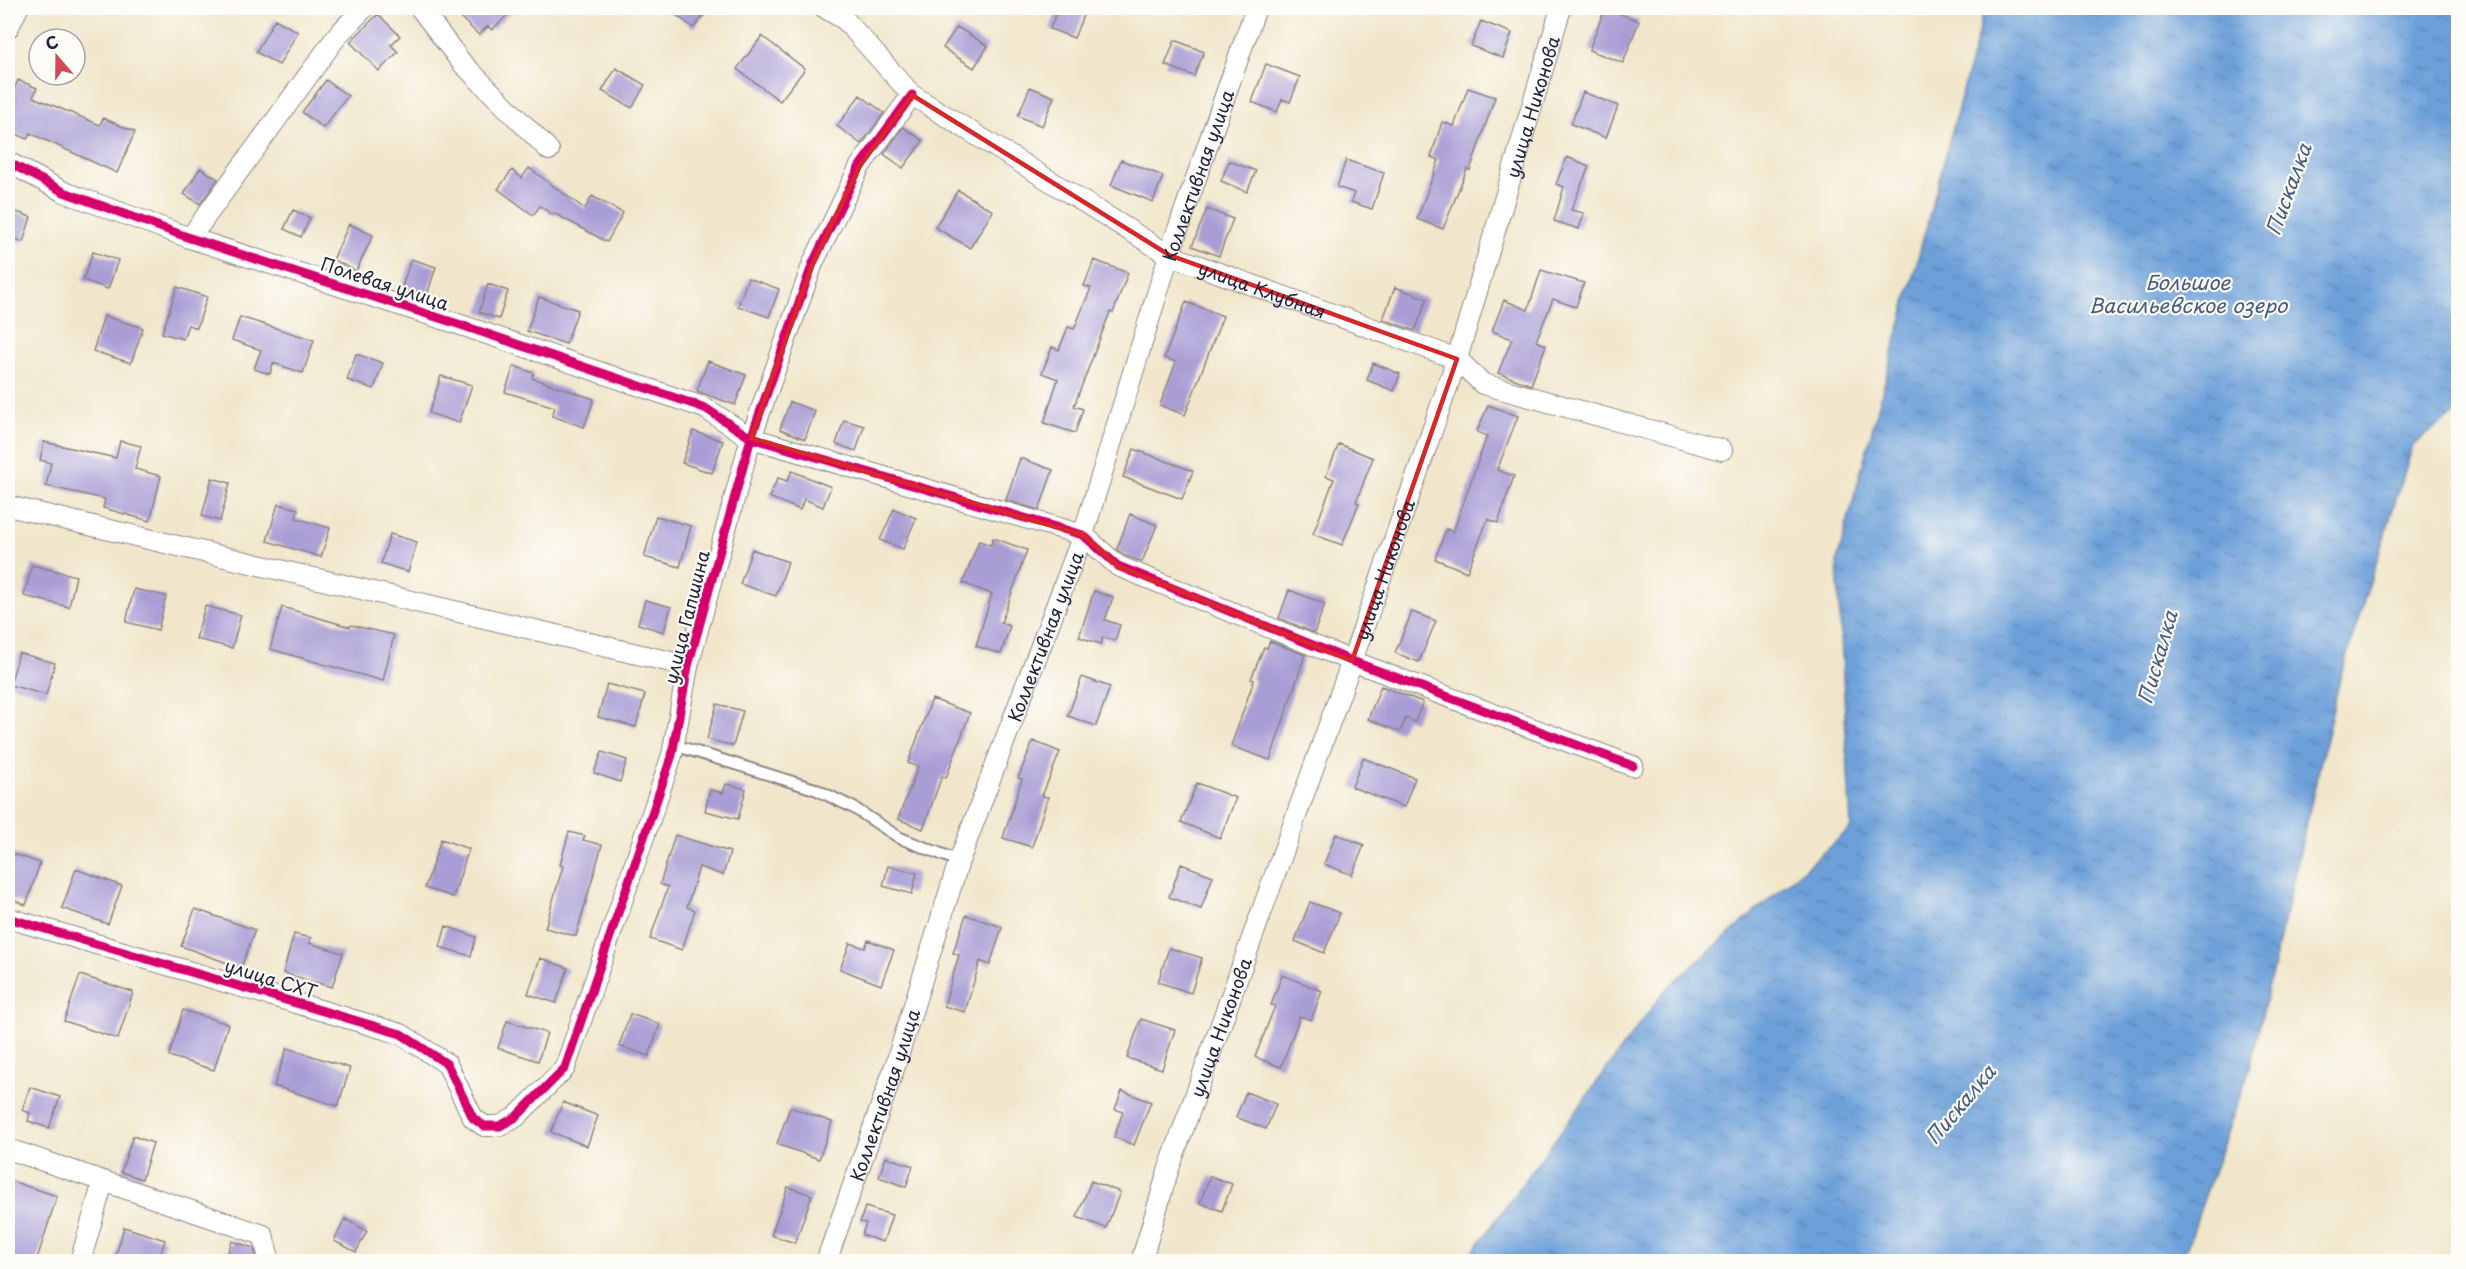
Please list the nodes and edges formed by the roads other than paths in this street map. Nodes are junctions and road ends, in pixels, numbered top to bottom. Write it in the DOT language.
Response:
graph roads {
  1 [pos="18,8"];
  2 [pos="364,8"];
  3 [pos="420,8"];
  4 [pos="825,8"];
  5 [pos="1256,8"];
  6 [pos="1562,8"];
  7 [pos="8,28"];
  8 [pos="912,95"];
  9 [pos="549,150"];
  10 [pos="8,162"];
  11 [pos="189,238"];
  12 [pos="1169,255"];
  13 [pos="1456,359"];
  14 [pos="752,438"];
  15 [pos="1722,450"];
  16 [pos="8,506"];
  17 [pos="1083,535"];
  18 [pos="1352,661"];
  19 [pos="688,666"];
  20 [pos="674,745"];
  21 [pos="1634,766"];
  22 [pos="958,861"];
  23 [pos="8,918"];
  24 [pos="484,1126"];
  25 [pos="8,1149"];
  26 [pos="103,1182"];
  27 [pos="80,1262"];
  28 [pos="270,1262"];
  29 [pos="826,1262"];
  30 [pos="1140,1262"];
  1 -- 7 [label="street"];
  2 -- 11 [label="street"];
  3 -- 9 [label="street"];
  4 -- 8 [label="street, улица Клубная"];
  5 -- 12 [label="street, Коллективная улица"];
  6 -- 13 [label="street, улица Никонова"];
  8 -- 12 [label="street, улица Клубная"];
  8 -- 14 [label="street, улица Гапшина"];
  10 -- 11 [label="street, Полевая улица"];
  11 -- 14 [label="street, Полевая улица"];
  12 -- 13 [label="street, улица Клубная"];
  12 -- 17 [label="street, Коллективная улица"];
  13 -- 15 [label="street, улица Клубная"];
  13 -- 18 [label="street, улица Никонова"];
  14 -- 17 [label="street, Полевая улица"];
  14 -- 19 [label="street, улица Гапшина"];
  16 -- 19 [label="street"];
  17 -- 18 [label="street"];
  17 -- 22 [label="street, Коллективная улица"];
  18 -- 21 [label="street"];
  18 -- 30 [label="street, улица Никонова"];
  19 -- 20 [label="street, улица Гапшина"];
  20 -- 22 [label="lane"];
  20 -- 24 [label="street, улица Гапшина"];
  22 -- 29 [label="street, Коллективная улица"];
  23 -- 24 [label="street, улица СХТ"];
  25 -- 26 [label="street"];
  26 -- 27 [label="street"];
  26 -- 28 [label="street"];
}
